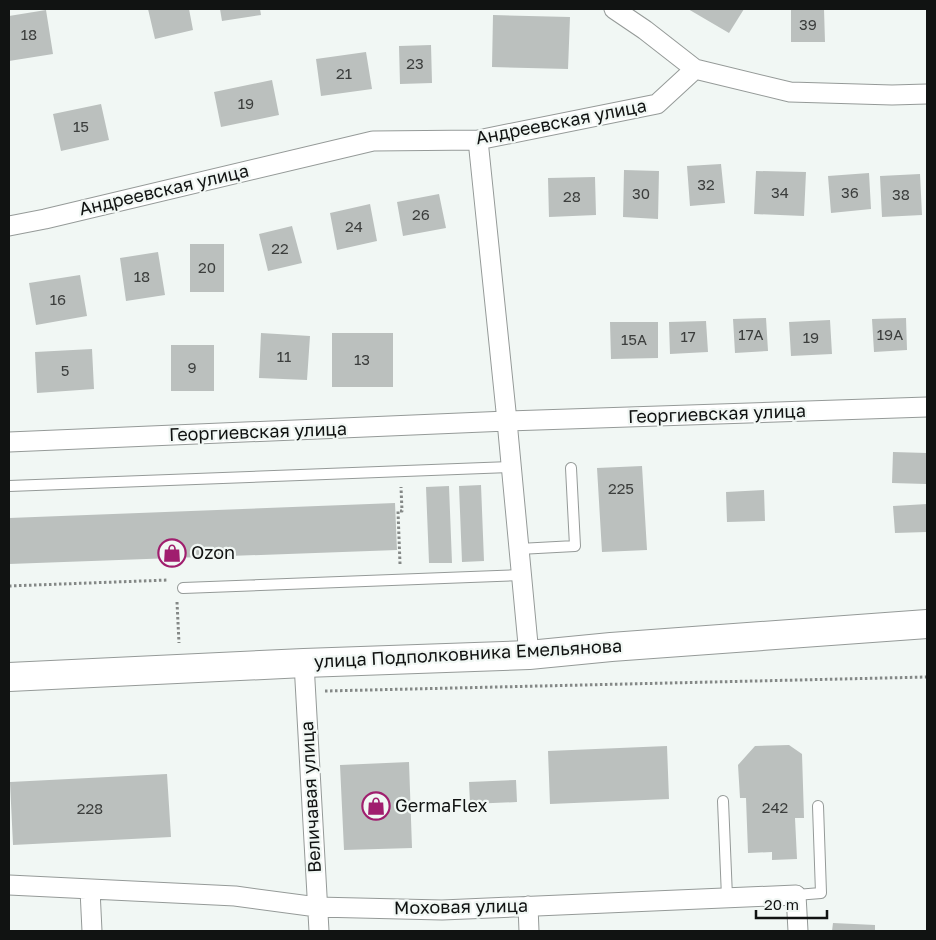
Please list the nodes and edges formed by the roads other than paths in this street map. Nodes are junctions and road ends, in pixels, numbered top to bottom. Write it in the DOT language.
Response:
graph roads {
  1 [pos="614,9"];
  2 [pos="696,69"];
  3 [pos="927,94"];
  4 [pos="478,140"];
  5 [pos="9,226"];
  6 [pos="927,407"];
  7 [pos="507,421"];
  8 [pos="9,442"];
  9 [pos="511,467"];
  10 [pos="571,468"];
  11 [pos="9,486"];
  12 [pos="519,549"];
  13 [pos="522,575"];
  14 [pos="180,588"];
  15 [pos="927,624"];
  16 [pos="530,655"];
  17 [pos="304,663"];
  18 [pos="9,677"];
  19 [pos="723,801"];
  20 [pos="818,806"];
  21 [pos="9,886"];
  22 [pos="90,890"];
  23 [pos="796,894"];
  24 [pos="727,897"];
  25 [pos="528,906"];
  26 [pos="317,907"];
  27 [pos="92,931"];
  28 [pos="318,931"];
  29 [pos="529,931"];
  30 [pos="798,931"];
  1 -- 2 [label="street"];
  2 -- 3 [label="street"];
  2 -- 4 [label="street, Андреевская улица"];
  4 -- 5 [label="street, Андреевская улица"];
  4 -- 7 [label="street"];
  6 -- 7 [label="street, Георгиевская улица"];
  7 -- 8 [label="street, Георгиевская улица"];
  7 -- 9 [label="street"];
  9 -- 11 [label="lane"];
  9 -- 12 [label="street"];
  10 -- 12 [label="lane"];
  12 -- 13 [label="street"];
  13 -- 14 [label="lane"];
  13 -- 16 [label="street"];
  15 -- 16 [label="main road, улица Подполковника Емельянова"];
  16 -- 17 [label="main road, улица Подполковника Емельянова"];
  17 -- 18 [label="main road, улица Подполковника Емельянова"];
  17 -- 26 [label="street, Величавая улица"];
  19 -- 24 [label="lane"];
  20 -- 23 [label="lane"];
  21 -- 22 [label="street, Моховая улица"];
  22 -- 26 [label="street, Моховая улица"];
  22 -- 27 [label="street"];
  23 -- 24 [label="street, Моховая улица"];
  23 -- 30 [label="street"];
  24 -- 25 [label="street, Моховая улица"];
  25 -- 26 [label="street, Моховая улица"];
  25 -- 29 [label="street"];
  26 -- 28 [label="street, Величавая улица"];
}
